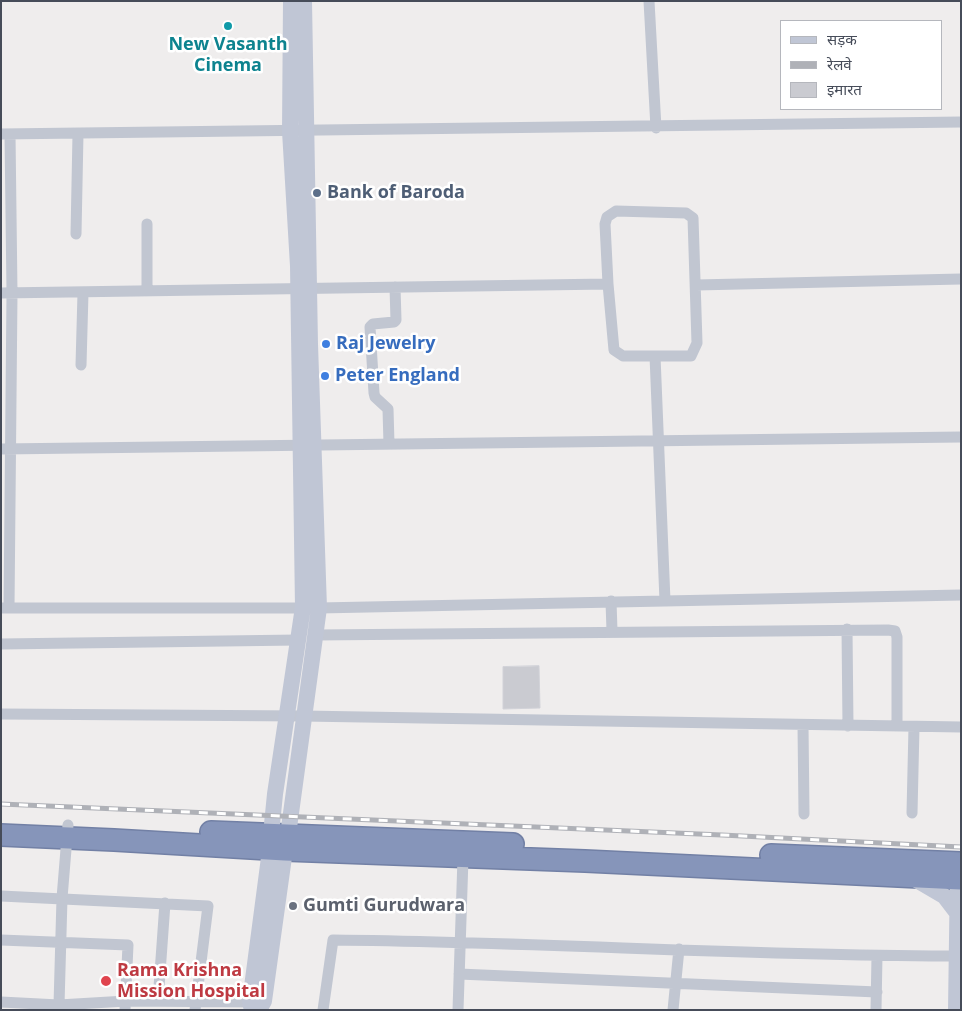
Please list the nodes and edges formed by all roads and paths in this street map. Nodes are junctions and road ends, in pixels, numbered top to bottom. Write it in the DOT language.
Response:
graph roads {
  1 [pos="292,1"];
  2 [pos="304,1"];
  3 [pos="649,1"];
  4 [pos="961,122"];
  5 [pos="656,128"];
  6 [pos="307,130"];
  7 [pos="290,131"];
  8 [pos="6,134"];
  9 [pos="78,134"];
  10 [pos="147,224"];
  11 [pos="76,234"];
  12 [pos="961,279"];
  13 [pos="608,284"];
  14 [pos="696,285"];
  15 [pos="304,287"];
  16 [pos="395,287"];
  17 [pos="148,291"];
  18 [pos="7,293"];
  19 [pos="83,293"];
  20 [pos="655,356"];
  21 [pos="81,365"];
  22 [pos="961,437"];
  23 [pos="658,439"];
  24 [pos="389,444"];
  25 [pos="307,445"];
  26 [pos="5,449"];
  27 [pos="961,595"];
  28 [pos="665,600"];
  29 [pos="611,601"];
  30 [pos="311,607"];
  31 [pos="5,608"];
  32 [pos="847,629"];
  33 [pos="612,631"];
  34 [pos="315,635"];
  35 [pos="298,640"];
  36 [pos="1,644"];
  37 [pos="1,714"];
  38 [pos="303,716"];
  39 [pos="286,717"];
  40 [pos="803,725"];
  41 [pos="848,726"];
  42 [pos="897,726"];
  43 [pos="914,727"];
  44 [pos="961,727"];
  45 [pos="912,813"];
  46 [pos="804,814"];
  47 [pos="1,822"];
  48 [pos="67,831"];
  49 [pos="1,835"];
  50 [pos="278,842"];
  51 [pos="612,855"];
  52 [pos="463,858"];
  53 [pos="960,868"];
  54 [pos="912,877"];
  55 [pos="1,896"];
  56 [pos="62,898"];
  57 [pos="165,903"];
  58 [pos="957,913"];
  59 [pos="1,940"];
  60 [pos="460,941"];
  61 [pos="60,942"];
  62 [pos="679,950"];
  63 [pos="877,956"];
  64 [pos="958,956"];
  65 [pos="459,974"];
  66 [pos="676,984"];
  67 [pos="877,992"];
  68 [pos="1,1002"];
  69 [pos="158,1002"];
  70 [pos="59,1005"];
  71 [pos="125,1005"];
  72 [pos="196,1006"];
  73 [pos="256,1006"];
  74 [pos="323,1010"];
  75 [pos="458,1010"];
  76 [pos="673,1010"];
  77 [pos="876,1010"];
  78 [pos="956,1010"];
  1 -- 7 [label="street"];
  2 -- 6 [label="street"];
  3 -- 5 [label="street"];
  4 -- 5 [label="street"];
  5 -- 6 [label="street"];
  6 -- 7 [label="street"];
  6 -- 15 [label="street"];
  7 -- 9 [label="street"];
  7 -- 15 [label="street"];
  8 -- 9 [label="street"];
  8 -- 18 [label="street"];
  9 -- 11 [label="street"];
  10 -- 17 [label="street"];
  12 -- 14 [label="street"];
  13 -- 14 [label="street"];
  13 -- 16 [label="street"];
  13 -- 20 [label="street"];
  14 -- 20 [label="street"];
  15 -- 16 [label="street"];
  15 -- 17 [label="street"];
  15 -- 25 [label="street"];
  16 -- 24 [label="street"];
  17 -- 19 [label="street"];
  18 -- 19 [label="street"];
  18 -- 26 [label="street"];
  19 -- 21 [label="street"];
  20 -- 23 [label="street"];
  22 -- 23 [label="street"];
  23 -- 24 [label="street"];
  23 -- 28 [label="street"];
  24 -- 25 [label="street"];
  25 -- 26 [label="street"];
  25 -- 30 [label="street"];
  26 -- 31 [label="street"];
  27 -- 28 [label="street"];
  28 -- 29 [label="street"];
  29 -- 30 [label="street"];
  29 -- 33 [label="street"];
  30 -- 31 [label="street"];
  30 -- 34 [label="street"];
  30 -- 35 [label="street"];
  32 -- 33 [label="street"];
  32 -- 41 [label="street"];
  32 -- 42 [label="street"];
  33 -- 34 [label="street"];
  34 -- 38 [label="street"];
  35 -- 36 [label="street"];
  35 -- 39 [label="street"];
  37 -- 39 [label="street"];
  38 -- 39 [label="street"];
  38 -- 40 [label="street"];
  38 -- 50 [label="street"];
  39 -- 50 [label="street"];
  40 -- 41 [label="street"];
  40 -- 46 [label="street"];
  41 -- 42 [label="street"];
  42 -- 43 [label="street"];
  43 -- 44 [label="street"];
  43 -- 45 [label="street"];
  47 -- 48 [label="highway"];
  48 -- 49 [label="highway"];
  48 -- 50 [label="highway"];
  48 -- 56 [label="street"];
  50 -- 51 [label="highway"];
  50 -- 52 [label="highway"];
  50 -- 73 [label="street"];
  51 -- 52 [label="highway"];
  51 -- 53 [label="highway"];
  51 -- 54 [label="highway"];
  52 -- 60 [label="street"];
  53 -- 54 [label="highway"];
  53 -- 58 [label="street"];
  54 -- 58 [label="street"];
  55 -- 56 [label="street"];
  56 -- 57 [label="street"];
  56 -- 61 [label="street"];
  57 -- 69 [label="street"];
  57 -- 72 [label="street"];
  58 -- 64 [label="street"];
  59 -- 61 [label="street"];
  60 -- 62 [label="street"];
  60 -- 65 [label="street"];
  60 -- 74 [label="street"];
  61 -- 70 [label="street"];
  61 -- 71 [label="street"];
  62 -- 63 [label="street"];
  62 -- 66 [label="street"];
  63 -- 64 [label="street"];
  63 -- 67 [label="street"];
  64 -- 78 [label="street"];
  65 -- 66 [label="street"];
  65 -- 75 [label="street"];
  66 -- 67 [label="street"];
  66 -- 76 [label="street"];
  67 -- 77 [label="street"];
  68 -- 70 [label="street"];
  69 -- 71 [label="street"];
  69 -- 72 [label="street"];
  70 -- 71 [label="street"];
  72 -- 73 [label="street"];
}
